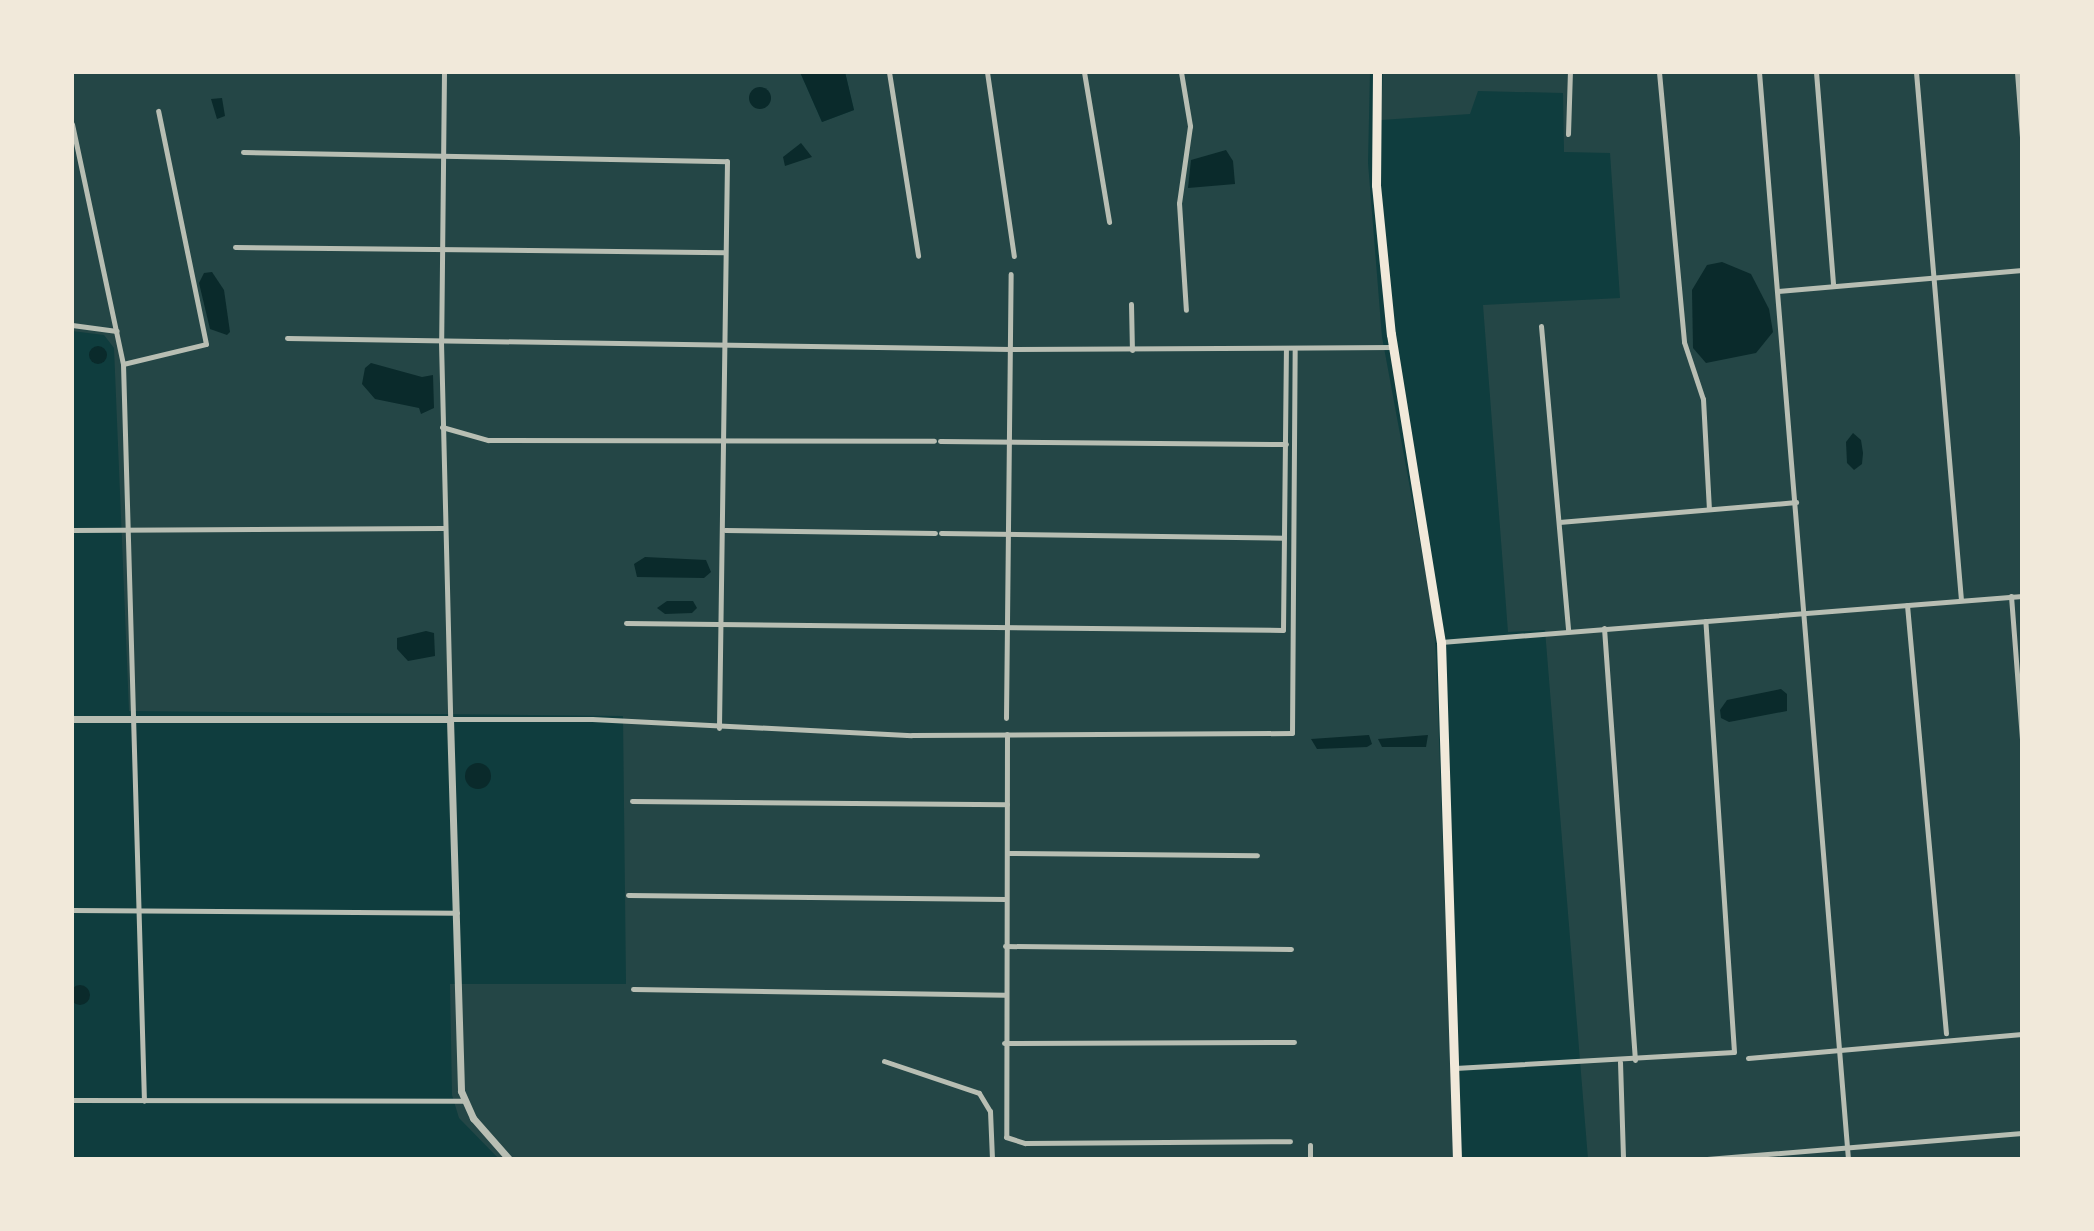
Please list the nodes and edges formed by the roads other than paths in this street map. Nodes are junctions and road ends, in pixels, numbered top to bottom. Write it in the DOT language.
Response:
graph roads {
  1 [pos="444,72"];
  2 [pos="889,72"];
  3 [pos="987,72"];
  4 [pos="1084,72"];
  5 [pos="1181,72"];
  6 [pos="1377,72"];
  7 [pos="1570,72"];
  8 [pos="1659,72"];
  9 [pos="1759,72"];
  10 [pos="1816,72"];
  11 [pos="1916,72"];
  12 [pos="2017,72"];
  13 [pos="158,111"];
  14 [pos="72,124"];
  15 [pos="1568,134"];
  16 [pos="2022,137"];
  17 [pos="243,152"];
  18 [pos="442,156"];
  19 [pos="1110,222"];
  20 [pos="235,247"];
  21 [pos="441,248"];
  22 [pos="725,252"];
  23 [pos="918,256"];
  24 [pos="1014,256"];
  25 [pos="2022,270"];
  26 [pos="1011,274"];
  27 [pos="1934,277"];
  28 [pos="1833,285"];
  29 [pos="1778,291"];
  30 [pos="1131,304"];
  31 [pos="1186,310"];
  32 [pos="72,326"];
  33 [pos="1541,326"];
  34 [pos="117,331"];
  35 [pos="287,338"];
  36 [pos="441,342"];
  37 [pos="725,344"];
  38 [pos="1393,347"];
  39 [pos="1011,349"];
  40 [pos="1132,350"];
  41 [pos="1286,350"];
  42 [pos="1295,350"];
  43 [pos="123,364"];
  44 [pos="442,427"];
  45 [pos="726,438"];
  46 [pos="1010,442"];
  47 [pos="1286,444"];
  48 [pos="1796,502"];
  49 [pos="1709,509"];
  50 [pos="1559,522"];
  51 [pos="443,528"];
  52 [pos="72,530"];
  53 [pos="725,530"];
  54 [pos="129,531"];
  55 [pos="1009,535"];
  56 [pos="1284,538"];
  57 [pos="2011,596"];
  58 [pos="2022,596"];
  59 [pos="1961,600"];
  60 [pos="1907,605"];
  61 [pos="1804,613"];
  62 [pos="1705,621"];
  63 [pos="626,623"];
  64 [pos="722,623"];
  65 [pos="1007,627"];
  66 [pos="1604,628"];
  67 [pos="1568,631"];
  68 [pos="1441,642"];
  69 [pos="1006,718"];
  70 [pos="72,719"];
  71 [pos="450,719"];
  72 [pos="134,720"];
  73 [pos="719,728"];
  74 [pos="1007,733"];
  75 [pos="2022,739"];
  76 [pos="632,801"];
  77 [pos="1007,804"];
  78 [pos="1007,853"];
  79 [pos="1258,855"];
  80 [pos="628,895"];
  81 [pos="1006,900"];
  82 [pos="72,911"];
  83 [pos="139,911"];
  84 [pos="457,913"];
  85 [pos="1006,946"];
  86 [pos="1291,948"];
  87 [pos="633,989"];
  88 [pos="1005,995"];
  89 [pos="1946,1033"];
  90 [pos="2022,1034"];
  91 [pos="1294,1042"];
  92 [pos="1004,1043"];
  93 [pos="1840,1051"];
  94 [pos="1748,1058"];
  95 [pos="1635,1060"];
  96 [pos="884,1062"];
  97 [pos="1620,1062"];
  98 [pos="1455,1069"];
  99 [pos="72,1100"];
  100 [pos="144,1101"];
  101 [pos="463,1101"];
  102 [pos="2022,1133"];
  103 [pos="1290,1141"];
  104 [pos="1310,1145"];
  105 [pos="1847,1148"];
  106 [pos="509,1159"];
  107 [pos="992,1159"];
  108 [pos="1310,1159"];
  109 [pos="1457,1159"];
  110 [pos="1623,1159"];
  111 [pos="1707,1159"];
  112 [pos="1848,1159"];
  1 -- 18 [label="street"];
  2 -- 23 [label="street"];
  3 -- 24 [label="street"];
  4 -- 19 [label="street"];
  5 -- 31 [label="street"];
  6 -- 38 [label="main road"];
  7 -- 15 [label="street"];
  8 -- 49 [label="street"];
  9 -- 29 [label="street"];
  10 -- 28 [label="street"];
  11 -- 27 [label="street"];
  12 -- 16 [label="street"];
  13 -- 43 [label="street"];
  14 -- 34 [label="street"];
  17 -- 18 [label="street"];
  18 -- 21 [label="street"];
  18 -- 22 [label="street"];
  20 -- 21 [label="street"];
  21 -- 22 [label="street"];
  21 -- 36 [label="street"];
  22 -- 37 [label="street"];
  25 -- 27 [label="street"];
  26 -- 39 [label="street"];
  27 -- 28 [label="street"];
  27 -- 59 [label="street"];
  28 -- 29 [label="street"];
  29 -- 48 [label="street"];
  30 -- 40 [label="street"];
  32 -- 34 [label="street"];
  33 -- 50 [label="street"];
  34 -- 43 [label="street"];
  35 -- 36 [label="street"];
  36 -- 37 [label="street"];
  36 -- 44 [label="street"];
  37 -- 39 [label="street"];
  37 -- 45 [label="street"];
  38 -- 42 [label="street"];
  38 -- 68 [label="main road"];
  39 -- 40 [label="street"];
  39 -- 46 [label="street"];
  40 -- 41 [label="street"];
  41 -- 42 [label="street"];
  41 -- 47 [label="street"];
  42 -- 74 [label="street"];
  43 -- 54 [label="street"];
  44 -- 45 [label="street"];
  44 -- 51 [label="street"];
  45 -- 46 [label="street"];
  45 -- 53 [label="street"];
  46 -- 47 [label="street"];
  46 -- 55 [label="street"];
  47 -- 56 [label="street"];
  48 -- 49 [label="street"];
  48 -- 61 [label="street"];
  49 -- 50 [label="street"];
  50 -- 67 [label="street"];
  51 -- 54 [label="street"];
  51 -- 71 [label="street"];
  52 -- 54 [label="street"];
  53 -- 55 [label="street"];
  53 -- 64 [label="street"];
  54 -- 72 [label="street"];
  55 -- 56 [label="street"];
  55 -- 65 [label="street"];
  56 -- 65 [label="street"];
  57 -- 58 [label="street"];
  57 -- 59 [label="street"];
  57 -- 75 [label="street"];
  59 -- 60 [label="street"];
  60 -- 61 [label="street"];
  60 -- 89 [label="street"];
  61 -- 62 [label="street"];
  61 -- 93 [label="street"];
  62 -- 66 [label="street"];
  62 -- 95 [label="street"];
  63 -- 64 [label="street"];
  64 -- 65 [label="street"];
  64 -- 73 [label="street"];
  65 -- 69 [label="street"];
  66 -- 67 [label="street"];
  66 -- 95 [label="street"];
  67 -- 68 [label="street"];
  68 -- 98 [label="main road"];
  70 -- 72 [label="street"];
  71 -- 72 [label="street"];
  71 -- 73 [label="street"];
  71 -- 84 [label="street"];
  72 -- 83 [label="street"];
  73 -- 74 [label="street"];
  74 -- 77 [label="street"];
  76 -- 77 [label="street"];
  77 -- 78 [label="street"];
  78 -- 79 [label="street"];
  78 -- 81 [label="street"];
  80 -- 81 [label="street"];
  81 -- 85 [label="street"];
  82 -- 83 [label="street"];
  83 -- 84 [label="street"];
  83 -- 100 [label="street"];
  84 -- 101 [label="street"];
  85 -- 86 [label="street"];
  85 -- 88 [label="street"];
  87 -- 88 [label="street"];
  88 -- 92 [label="street"];
  90 -- 93 [label="street"];
  91 -- 92 [label="street"];
  92 -- 103 [label="street"];
  93 -- 94 [label="street"];
  93 -- 105 [label="street"];
  95 -- 97 [label="street"];
  96 -- 107 [label="street"];
  97 -- 98 [label="street"];
  97 -- 110 [label="street"];
  98 -- 109 [label="main road"];
  99 -- 100 [label="street"];
  100 -- 101 [label="street"];
  101 -- 106 [label="street"];
  102 -- 105 [label="street"];
  104 -- 108 [label="street"];
  105 -- 111 [label="street"];
  105 -- 112 [label="street"];
}
